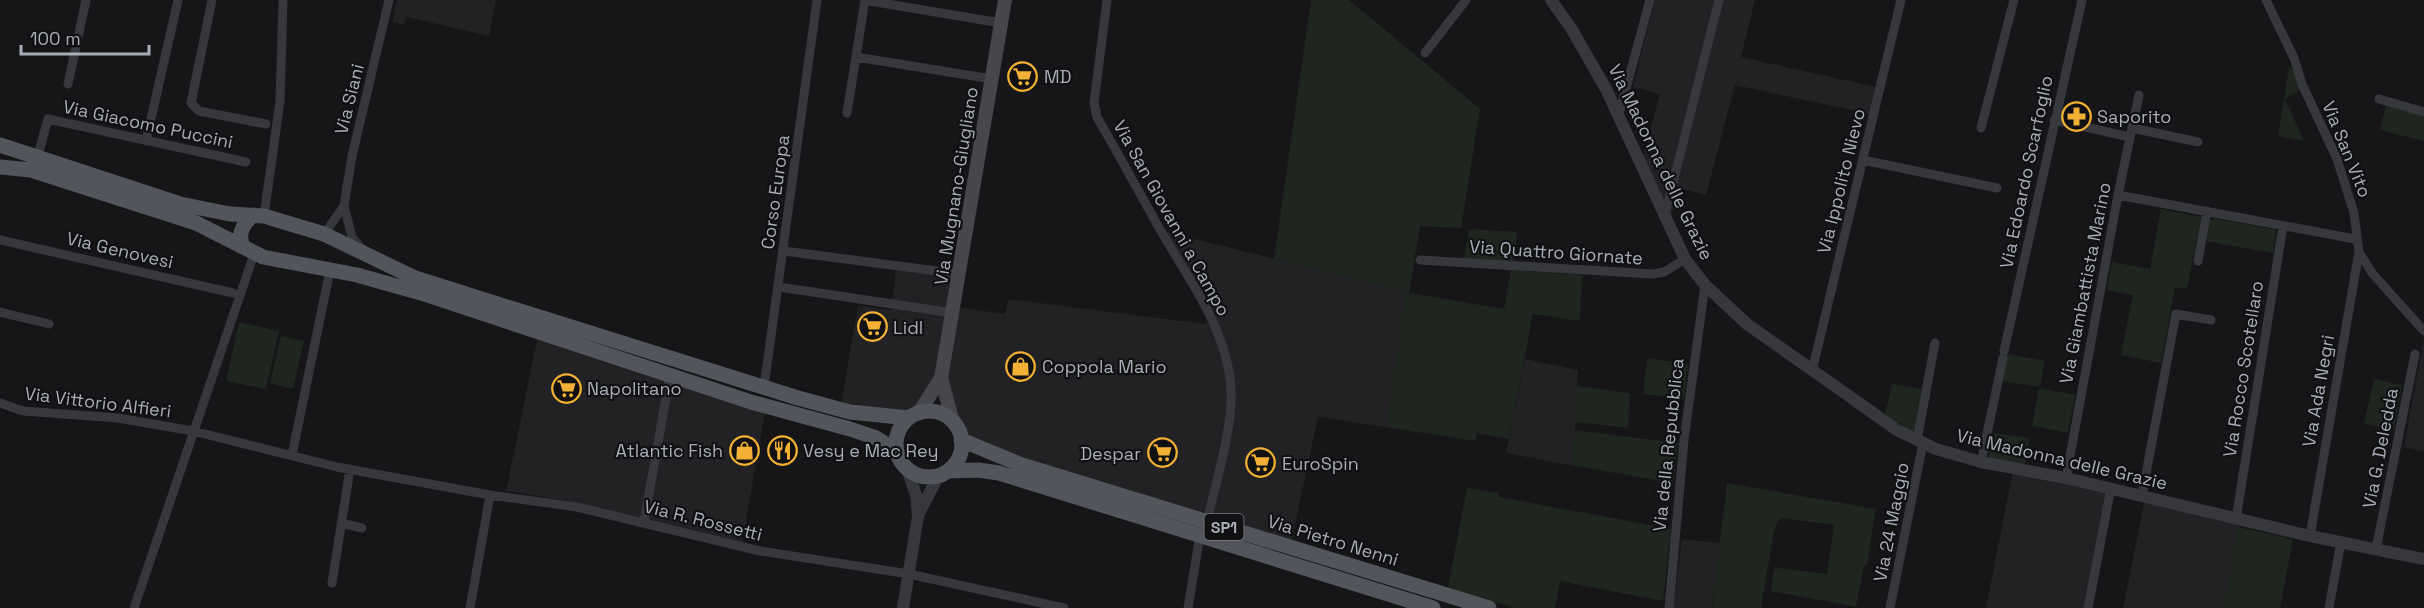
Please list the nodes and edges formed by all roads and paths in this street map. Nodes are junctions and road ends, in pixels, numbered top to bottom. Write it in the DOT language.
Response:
graph roads {
  1 [pos="86,0"];
  2 [pos="178,0"];
  3 [pos="212,0"];
  4 [pos="283,0"];
  5 [pos="389,0"];
  6 [pos="817,0"];
  7 [pos="865,0"];
  8 [pos="1005,0"];
  9 [pos="1107,0"];
  10 [pos="1466,0"];
  11 [pos="1551,0"];
  12 [pos="1650,0"];
  13 [pos="1719,0"];
  14 [pos="1901,0"];
  15 [pos="2014,0"];
  16 [pos="2082,0"];
  17 [pos="2266,0"];
  18 [pos="1001,23"];
  19 [pos="1425,53"];
  20 [pos="856,57"];
  21 [pos="992,79"];
  22 [pos="68,84"];
  23 [pos="2139,95"];
  24 [pos="2379,99"];
  25 [pos="2424,112"];
  26 [pos="847,113"];
  27 [pos="1619,114"];
  28 [pos="2054,120"];
  29 [pos="266,124"];
  30 [pos="1981,128"];
  31 [pos="2131,133"];
  32 [pos="146,141"];
  33 [pos="2198,142"];
  34 [pos="0,145"];
  35 [pos="38,159"];
  36 [pos="1863,160"];
  37 [pos="246,162"];
  38 [pos="0,167"];
  39 [pos="1996,188"];
  40 [pos="2118,195"];
  41 [pos="344,207"];
  42 [pos="2207,211"];
  43 [pos="1665,214"];
  44 [pos="259,215"];
  45 [pos="2283,226"];
  46 [pos="324,234"];
  47 [pos="2355,239"];
  48 [pos="0,240"];
  49 [pos="347,244"];
  50 [pos="248,250"];
  51 [pos="784,251"];
  52 [pos="2359,252"];
  53 [pos="367,255"];
  54 [pos="1420,260"];
  55 [pos="1685,260"];
  56 [pos="2198,261"];
  57 [pos="332,270"];
  58 [pos="960,274"];
  59 [pos="1705,285"];
  60 [pos="779,287"];
  61 [pos="234,293"];
  62 [pos="0,312"];
  63 [pos="953,313"];
  64 [pos="2211,320"];
  65 [pos="49,324"];
  66 [pos="2424,331"];
  67 [pos="1935,343"];
  68 [pos="2415,354"];
  69 [pos="1812,371"];
  70 [pos="670,375"];
  71 [pos="941,378"];
  72 [pos="764,387"];
  73 [pos="0,403"];
  74 [pos="913,416"];
  75 [pos="953,422"];
  76 [pos="193,432"];
  77 [pos="962,440"];
  78 [pos="1920,442"];
  79 [pos="897,451"];
  80 [pos="292,455"];
  81 [pos="1981,462"];
  82 [pos="350,469"];
  83 [pos="907,469"];
  84 [pos="944,473"];
  85 [pos="2066,478"];
  86 [pos="2111,488"];
  87 [pos="490,495"];
  88 [pos="2142,495"];
  89 [pos="918,516"];
  90 [pos="2236,519"];
  91 [pos="644,522"];
  92 [pos="342,523"];
  93 [pos="362,528"];
  94 [pos="1204,528"];
  95 [pos="2310,536"];
  96 [pos="2341,542"];
  97 [pos="2376,549"];
  98 [pos="2424,559"];
  99 [pos="909,574"];
  100 [pos="332,583"];
  101 [pos="134,608"];
  102 [pos="470,608"];
  103 [pos="903,608"];
  104 [pos="1064,608"];
  105 [pos="1188,608"];
  106 [pos="1433,608"];
  107 [pos="1489,608"];
  108 [pos="1669,608"];
  109 [pos="1890,608"];
  110 [pos="2088,608"];
  111 [pos="2329,608"];
  1 -- 22 [label="street"];
  2 -- 32 [label="street"];
  3 -- 29 [label="street"];
  4 -- 44 [label="street"];
  5 -- 41 [label="street, Via Siani"];
  6 -- 51 [label="street, Corso Europa"];
  7 -- 18 [label="street"];
  7 -- 20 [label="street"];
  8 -- 18 [label="main road, Via Mugnano-Giugliano"];
  9 -- 94 [label="street, Via San Giovanni a Campo"];
  10 -- 19 [label="street"];
  11 -- 27 [label="street, Via Madonna delle Grazie"];
  12 -- 27 [label="street"];
  13 -- 43 [label="street"];
  14 -- 36 [label="street, Via Ippolito Nievo"];
  15 -- 30 [label="street"];
  16 -- 28 [label="street, Via Edoardo Scarfoglio"];
  17 -- 47 [label="street, Via San Vito"];
  18 -- 21 [label="main road, Via Mugnano-Giugliano"];
  20 -- 21 [label="street"];
  20 -- 26 [label="street"];
  21 -- 58 [label="main road, Via Mugnano-Giugliano"];
  23 -- 31 [label="street, Via Giambattista Marino"];
  24 -- 25 [label="street"];
  27 -- 43 [label="street, Via Madonna delle Grazie"];
  28 -- 31 [label="street"];
  28 -- 81 [label="street, Via Edoardo Scarfoglio"];
  31 -- 33 [label="street"];
  31 -- 40 [label="street, Via Giambattista Marino"];
  32 -- 35 [label="street, Via Giacomo Puccini"];
  32 -- 37 [label="street, Via Giacomo Puccini"];
  34 -- 35 [label="main road"];
  35 -- 44 [label="main road"];
  36 -- 39 [label="street"];
  36 -- 69 [label="street, Via Ippolito Nievo"];
  38 -- 50 [label="main road"];
  40 -- 42 [label="street"];
  40 -- 85 [label="street, Via Giambattista Marino"];
  41 -- 46 [label="street"];
  41 -- 53 [label="street"];
  42 -- 45 [label="street"];
  42 -- 56 [label="street"];
  43 -- 55 [label="street, Via Madonna delle Grazie"];
  44 -- 46 [label="main road"];
  44 -- 50 [label="main road"];
  45 -- 47 [label="street"];
  45 -- 90 [label="street, Via Rocco Scotellaro"];
  46 -- 49 [label="main road"];
  47 -- 52 [label="street, Via San Vito"];
  48 -- 61 [label="street, Via Genovesi"];
  49 -- 53 [label="main road"];
  49 -- 57 [label="main road"];
  50 -- 57 [label="main road"];
  50 -- 76 [label="street"];
  51 -- 58 [label="street"];
  51 -- 60 [label="street, Corso Europa"];
  52 -- 66 [label="street, Via San Vito"];
  52 -- 95 [label="street, Via Ada Negri"];
  53 -- 72 [label="main road"];
  54 -- 55 [label="street, Via Quattro Giornate"];
  55 -- 59 [label="street, Via Madonna delle Grazie"];
  57 -- 70 [label="main road"];
  57 -- 80 [label="street"];
  58 -- 63 [label="main road, Via Mugnano-Giugliano"];
  59 -- 69 [label="street, Via Madonna delle Grazie"];
  59 -- 108 [label="street, Via della Repubblica"];
  60 -- 63 [label="street"];
  60 -- 72 [label="street, Corso Europa"];
  62 -- 65 [label="street"];
  63 -- 71 [label="main road, Via Mugnano-Giugliano"];
  64 -- 88 [label="street"];
  67 -- 78 [label="street, Via 24 Maggio"];
  68 -- 97 [label="street, Via G. Deledda"];
  69 -- 78 [label="street, Via Madonna delle Grazie"];
  70 -- 79 [label="main road"];
  70 -- 91 [label="street"];
  71 -- 74 [label="main road, Via Mugnano-Giugliano"];
  71 -- 75 [label="main road, Via Mugnano-Giugliano"];
  72 -- 74 [label="main road"];
  73 -- 76 [label="street, Via Vittorio Alfieri"];
  74 -- 75 [label="main road"];
  74 -- 79 [label="main road"];
  75 -- 77 [label="main road"];
  76 -- 80 [label="street, Via Vittorio Alfieri"];
  76 -- 101 [label="street"];
  77 -- 84 [label="main road"];
  77 -- 94 [label="main road, Via Pietro Nenni / SP1"];
  78 -- 81 [label="street, Via Madonna delle Grazie"];
  78 -- 109 [label="street, Via 24 Maggio"];
  79 -- 83 [label="main road"];
  80 -- 82 [label="street, Via Vittorio Alfieri"];
  81 -- 85 [label="street, Via Madonna delle Grazie"];
  82 -- 87 [label="street, Via R. Rossetti"];
  82 -- 92 [label="street"];
  83 -- 84 [label="main road"];
  83 -- 89 [label="street"];
  84 -- 89 [label="street"];
  84 -- 94 [label="main road, Via Pietro Nenni / SP1"];
  85 -- 86 [label="street, Via Madonna delle Grazie"];
  86 -- 88 [label="street, Via Madonna delle Grazie"];
  86 -- 110 [label="street"];
  87 -- 91 [label="street, Via R. Rossetti"];
  87 -- 102 [label="street"];
  88 -- 90 [label="street, Via Madonna delle Grazie"];
  89 -- 99 [label="street"];
  90 -- 95 [label="street, Via Madonna delle Grazie"];
  91 -- 99 [label="street, Via R. Rossetti"];
  92 -- 93 [label="street"];
  92 -- 100 [label="street"];
  94 -- 105 [label="street, Via San Giovanni a Campo"];
  94 -- 106 [label="main road, Via Pietro Nenni / SP1"];
  94 -- 107 [label="main road, Via Pietro Nenni / SP1"];
  95 -- 96 [label="street, Via Madonna delle Grazie"];
  96 -- 97 [label="street, Via Madonna delle Grazie"];
  96 -- 111 [label="street"];
  97 -- 98 [label="street, Via Madonna delle Grazie"];
  99 -- 103 [label="street"];
  99 -- 104 [label="street, Via R. Rossetti"];
}
